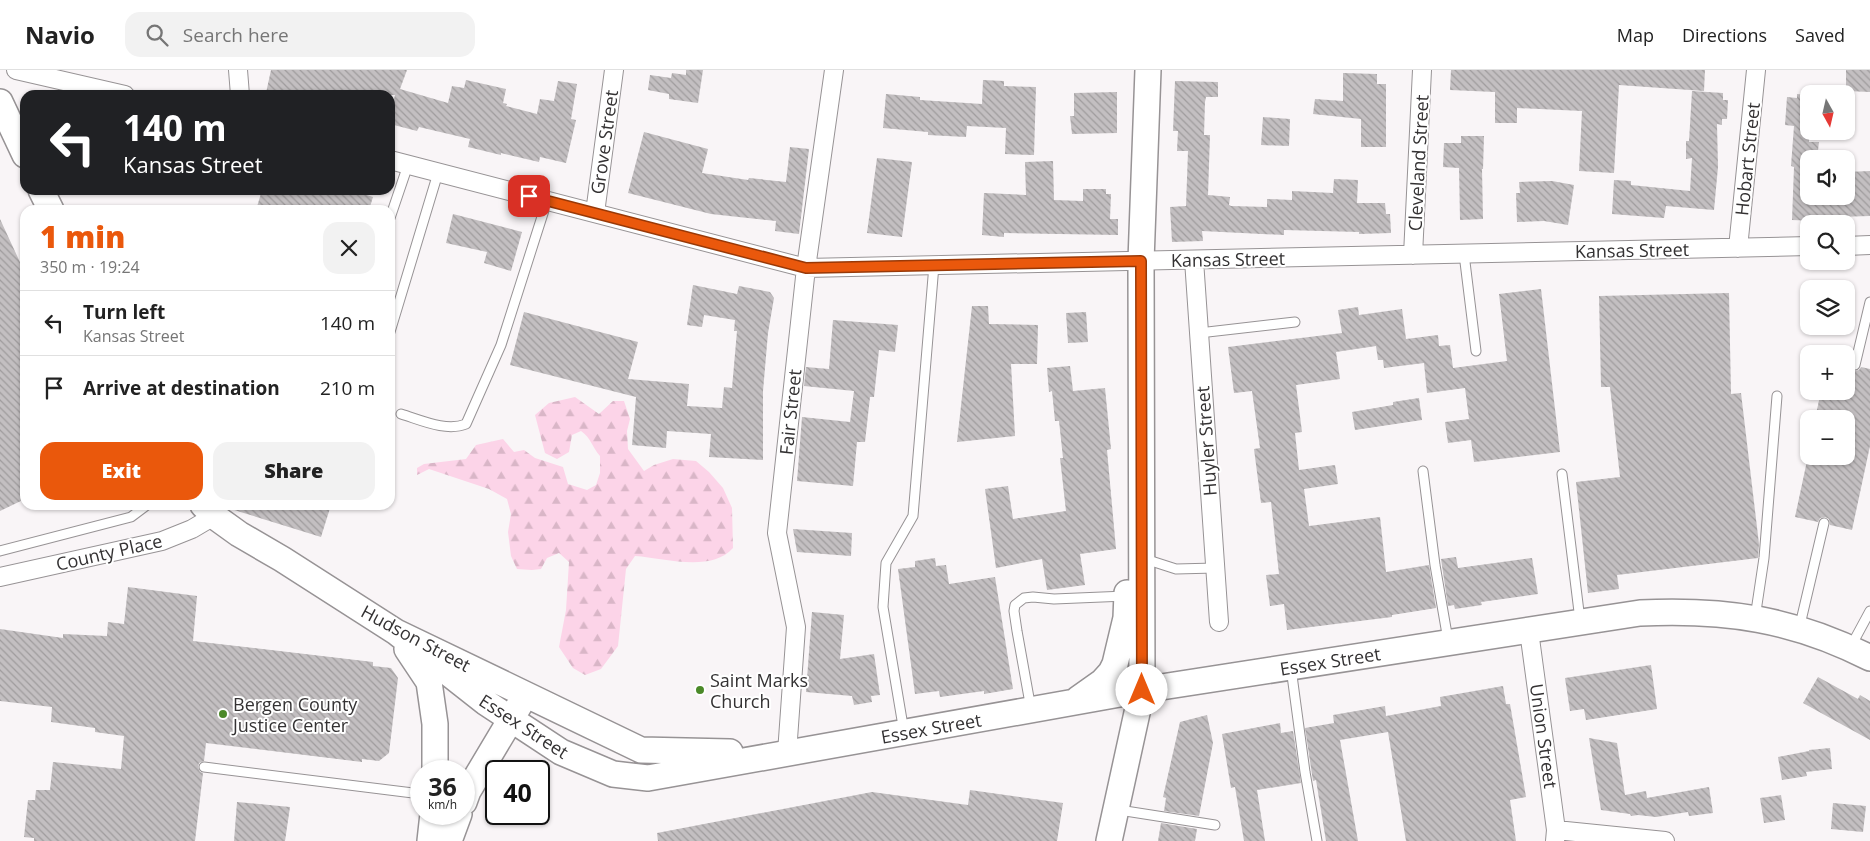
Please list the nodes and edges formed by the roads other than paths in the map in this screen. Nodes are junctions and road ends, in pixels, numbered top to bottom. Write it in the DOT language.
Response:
graph roads {
  1 [pos="16,70"];
  2 [pos="238,70"];
  3 [pos="614,70"];
  4 [pos="834,70"];
  5 [pos="1148,70"];
  6 [pos="1422,70"];
  7 [pos="1756,70"];
  8 [pos="45,73"];
  9 [pos="107,90"];
  10 [pos="240,90"];
  11 [pos="0,102"];
  12 [pos="15,143"];
  13 [pos="395,161"];
  14 [pos="408,165"];
  15 [pos="438,173"];
  16 [pos="547,201"];
  17 [pos="394,205"];
  18 [pos="595,213"];
  19 [pos="1870,245"];
  20 [pos="1800,246"];
  21 [pos="1855,246"];
  22 [pos="1738,248"];
  23 [pos="1464,254"];
  24 [pos="1414,255"];
  25 [pos="1194,260"];
  26 [pos="1141,261"];
  27 [pos="934,265"];
  28 [pos="806,268"];
  29 [pos="1870,302"];
  30 [pos="395,315"];
  31 [pos="1295,322"];
  32 [pos="1199,333"];
  33 [pos="1476,351"];
  34 [pos="1855,366"];
  35 [pos="1777,396"];
  36 [pos="401,414"];
  37 [pos="1423,471"];
  38 [pos="1562,474"];
  39 [pos="140,510"];
  40 [pos="209,510"];
  41 [pos="1824,523"];
  42 [pos="0,551"];
  43 [pos="1142,558"];
  44 [pos="1215,568"];
  45 [pos="0,577"];
  46 [pos="1126,596"];
  47 [pos="1870,610"];
  48 [pos="1754,618"];
  49 [pos="1219,622"];
  50 [pos="1581,623"];
  51 [pos="1799,629"];
  52 [pos="1529,631"];
  53 [pos="396,632"];
  54 [pos="1448,643"];
  55 [pos="1860,653"];
  56 [pos="1291,667"];
  57 [pos="1142,690"];
  58 [pos="525,695"];
  59 [pos="1072,703"];
  60 [pos="1031,710"];
  61 [pos="512,719"];
  62 [pos="904,732"];
  63 [pos="641,750"];
  64 [pos="787,753"];
  65 [pos="435,760"];
  66 [pos="204,767"];
  67 [pos="475,780"];
  68 [pos="410,793"];
  69 [pos="1116,809"];
  70 [pos="432,825"];
  71 [pos="455,825"];
  72 [pos="1215,825"];
  73 [pos="1556,835"];
  74 [pos="430,841"];
  75 [pos="449,841"];
  76 [pos="1109,841"];
  77 [pos="1317,841"];
  78 [pos="1665,841"];
  1 -- 8 [label="street"];
  2 -- 10 [label="street"];
  3 -- 18 [label="street, Grove Street"];
  4 -- 28 [label="street, Fair Street"];
  5 -- 26 [label="main road"];
  6 -- 24 [label="street, Cleveland Street"];
  7 -- 22 [label="street, Hobart Street"];
  8 -- 9 [label="street"];
  11 -- 12 [label="main road"];
  13 -- 14 [label="street, Kansas Street"];
  14 -- 15 [label="street, Kansas Street"];
  14 -- 17 [label="lane"];
  15 -- 16 [label="street, Kansas Street"];
  15 -- 30 [label="lane"];
  16 -- 18 [label="street, Kansas Street"];
  16 -- 36 [label="lane"];
  18 -- 28 [label="street, Kansas Street"];
  19 -- 21 [label="street"];
  20 -- 22 [label="street, Kansas Street"];
  22 -- 23 [label="street, Kansas Street"];
  23 -- 24 [label="street, Kansas Street"];
  23 -- 33 [label="lane"];
  24 -- 25 [label="street, Kansas Street"];
  25 -- 26 [label="street, Kansas Street"];
  25 -- 32 [label="street, Huyler Street"];
  26 -- 27 [label="street, Kansas Street"];
  26 -- 43 [label="main road"];
  27 -- 28 [label="street, Kansas Street"];
  27 -- 62 [label="lane"];
  28 -- 64 [label="street, Fair Street"];
  29 -- 34 [label="lane"];
  31 -- 32 [label="lane"];
  32 -- 44 [label="street, Huyler Street"];
  35 -- 48 [label="lane"];
  37 -- 54 [label="lane"];
  38 -- 50 [label="lane"];
  39 -- 42 [label="lane"];
  40 -- 45 [label="street, County Place"];
  40 -- 53 [label="main road, Hudson Street"];
  41 -- 51 [label="lane"];
  43 -- 44 [label="lane"];
  43 -- 46 [label="main road"];
  43 -- 57 [label="main road"];
  44 -- 49 [label="street, Huyler Street"];
  46 -- 59 [label="main road"];
  46 -- 60 [label="lane"];
  47 -- 55 [label="lane"];
  48 -- 50 [label="main road, Essex Street"];
  48 -- 51 [label="main road, Essex Street"];
  50 -- 52 [label="main road, Essex Street"];
  51 -- 55 [label="main road, Essex Street"];
  52 -- 54 [label="main road, Essex Street"];
  52 -- 73 [label="street, Union Street"];
  53 -- 58 [label="main road, Hudson Street"];
  53 -- 61 [label="main road, Essex Street"];
  53 -- 65 [label="main road"];
  54 -- 56 [label="main road, Essex Street"];
  56 -- 57 [label="main road, Essex Street"];
  56 -- 77 [label="lane"];
  57 -- 59 [label="main road, Essex Street"];
  57 -- 69 [label="main road"];
  58 -- 61 [label="main road"];
  58 -- 63 [label="main road, Hudson Street"];
  59 -- 60 [label="main road, Essex Street"];
  60 -- 62 [label="main road, Essex Street"];
  61 -- 64 [label="main road, Essex Street"];
  61 -- 67 [label="main road"];
  62 -- 64 [label="main road, Essex Street"];
  63 -- 64 [label="main road, Essex Street"];
  66 -- 68 [label="lane"];
  69 -- 72 [label="lane"];
  69 -- 76 [label="main road"];
  70 -- 74 [label="main road"];
  71 -- 75 [label="main road"];
  73 -- 78 [label="street"];
}
